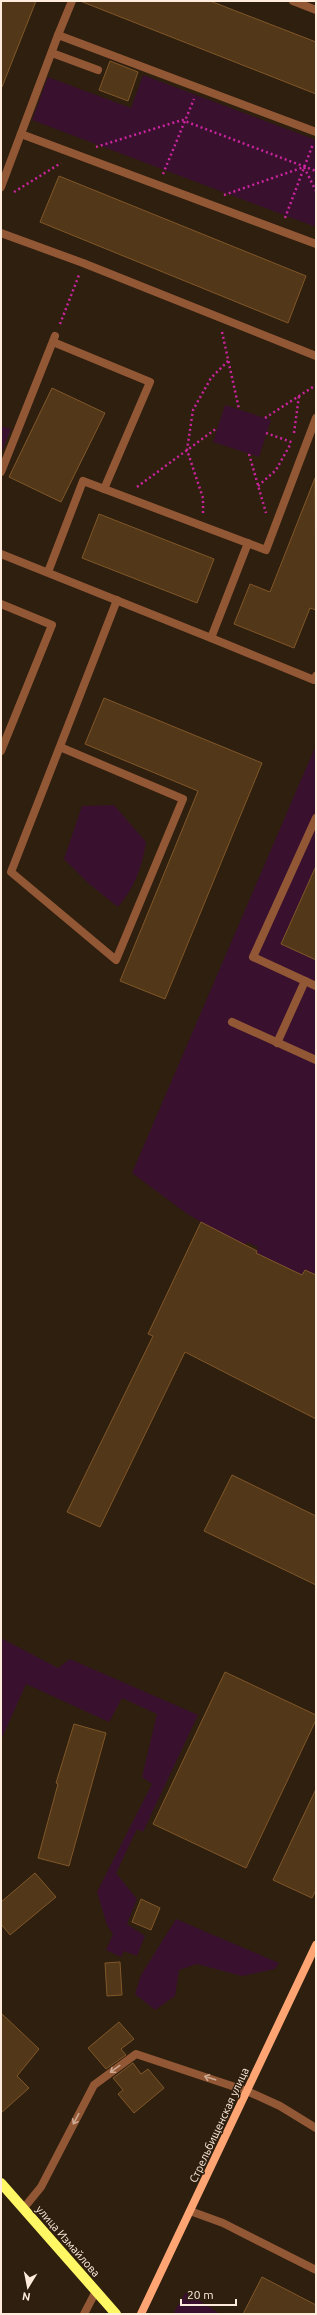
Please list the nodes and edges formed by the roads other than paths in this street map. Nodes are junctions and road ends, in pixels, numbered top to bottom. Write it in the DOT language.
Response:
graph roads {
  1 [pos="72,1"];
  2 [pos="293,1"];
  3 [pos="316,10"];
  4 [pos="58,35"];
  5 [pos="52,53"];
  6 [pos="98,70"];
  7 [pos="316,132"];
  8 [pos="21,134"];
  9 [pos="1,187"];
  10 [pos="1,233"];
  11 [pos="316,244"];
  12 [pos="316,356"];
  13 [pos="316,418"];
  14 [pos="1,472"];
  15 [pos="104,489"];
  16 [pos="248,543"];
  17 [pos="1,554"];
  18 [pos="48,572"];
  19 [pos="116,600"];
  20 [pos="1,604"];
  21 [pos="211,638"];
  22 [pos="316,676"];
  23 [pos="60,747"];
  24 [pos="1,751"];
  25 [pos="316,818"];
  26 [pos="305,981"];
  27 [pos="316,986"];
  28 [pos="232,1022"];
  29 [pos="277,1043"];
  30 [pos="316,1060"];
  31 [pos="316,1945"];
  32 [pos="247,2091"];
  33 [pos="316,2128"];
  34 [pos="1,2183"];
  35 [pos="23,2209"];
  36 [pos="190,2211"];
  37 [pos="316,2270"];
  38 [pos="96,2291"];
  39 [pos="84,2314"];
  40 [pos="116,2314"];
  41 [pos="141,2314"];
  1 -- 4 [label="lane"];
  2 -- 3 [label="lane"];
  4 -- 5 [label="lane"];
  4 -- 7 [label="lane"];
  5 -- 6 [label="lane"];
  5 -- 8 [label="lane"];
  8 -- 9 [label="lane"];
  8 -- 11 [label="lane"];
  10 -- 12 [label="lane"];
  13 -- 16 [label="lane"];
  14 -- 15 [label="lane"];
  15 -- 16 [label="lane"];
  15 -- 18 [label="lane"];
  16 -- 21 [label="lane"];
  17 -- 18 [label="lane"];
  18 -- 19 [label="lane"];
  19 -- 21 [label="lane"];
  19 -- 23 [label="lane"];
  20 -- 24 [label="lane"];
  21 -- 22 [label="lane"];
  23 -- 23 [label="lane"];
  25 -- 26 [label="lane"];
  26 -- 27 [label="lane"];
  26 -- 29 [label="lane"];
  28 -- 29 [label="lane"];
  29 -- 30 [label="lane"];
  31 -- 32 [label="main road, Стрельбищенская улица"];
  32 -- 33 [label="lane"];
  32 -- 35 [label="lane, one-way"];
  32 -- 36 [label="main road, Стрельбищенская улица"];
  34 -- 35 [label="main road, улица Измайлова"];
  35 -- 38 [label="main road, улица Измайлова"];
  36 -- 37 [label="lane"];
  36 -- 41 [label="main road, Стрельбищенская улица"];
  38 -- 39 [label="lane"];
  38 -- 40 [label="main road, улица Измайлова"];
}
